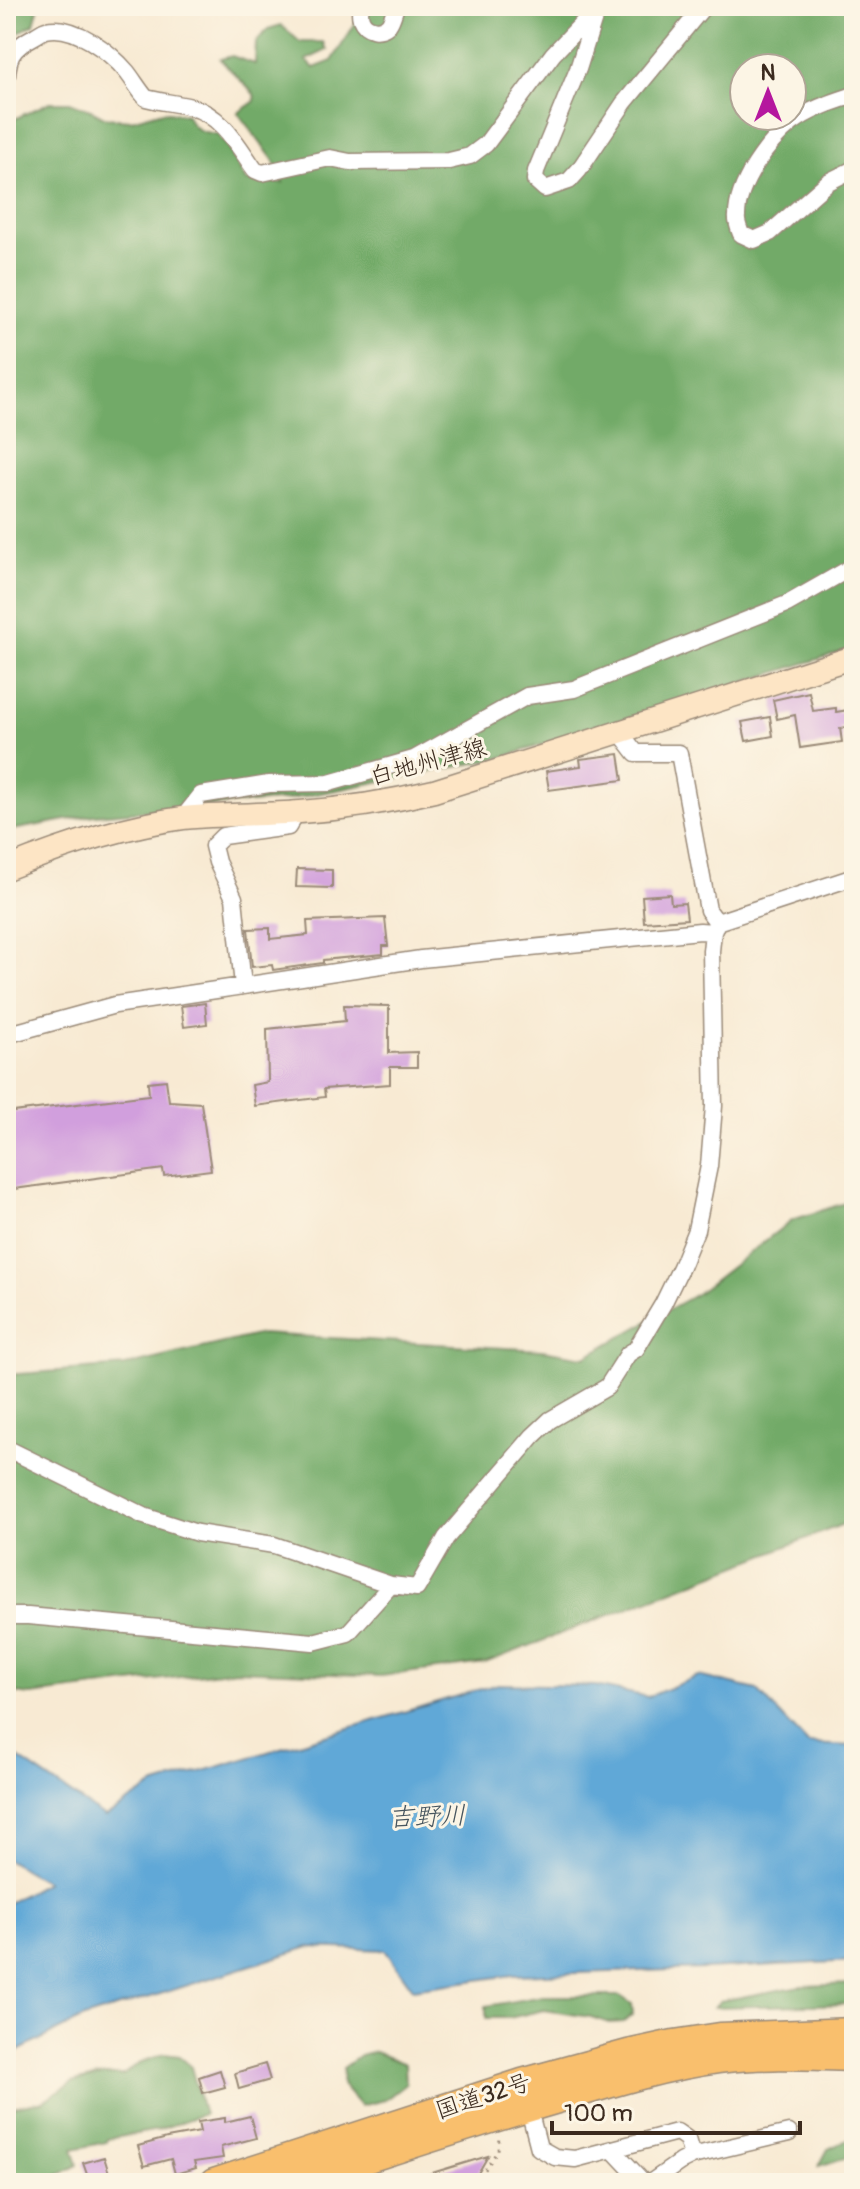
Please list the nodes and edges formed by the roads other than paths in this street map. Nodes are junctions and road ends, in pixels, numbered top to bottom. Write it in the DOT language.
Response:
graph roads {
  1 [pos="361,6"];
  2 [pos="396,6"];
  3 [pos="704,6"];
  4 [pos="598,7"];
  5 [pos="6,86"];
  6 [pos="854,95"];
  7 [pos="854,169"];
  8 [pos="854,566"];
  9 [pos="854,657"];
  10 [pos="619,731"];
  11 [pos="296,813"];
  12 [pos="182,819"];
  13 [pos="6,869"];
  14 [pos="854,877"];
  15 [pos="715,927"];
  16 [pos="243,986"];
  17 [pos="6,1035"];
  18 [pos="6,1448"];
  19 [pos="391,1585"];
  20 [pos="6,1616"];
  21 [pos="854,2032"];
  22 [pos="854,2057"];
  23 [pos="525,2095"];
  24 [pos="789,2133"];
  25 [pos="612,2149"];
  26 [pos="692,2156"];
  27 [pos="342,2175"];
  28 [pos="298,2182"];
  29 [pos="214,2183"];
  30 [pos="647,2183"];
  1 -- 2 [label="street"];
  3 -- 4 [label="street"];
  4 -- 5 [label="street"];
  6 -- 7 [label="street"];
  8 -- 12 [label="street"];
  9 -- 10 [label="main road, 白地州津線"];
  10 -- 11 [label="main road, 白地州津線"];
  10 -- 15 [label="street"];
  11 -- 12 [label="main road, 白地州津線"];
  11 -- 16 [label="street"];
  12 -- 13 [label="main road, 白地州津線"];
  14 -- 15 [label="street"];
  15 -- 16 [label="street"];
  15 -- 19 [label="street"];
  16 -- 17 [label="street"];
  18 -- 19 [label="street"];
  19 -- 20 [label="street"];
  21 -- 23 [label="highway, 国道32号"];
  22 -- 23 [label="highway, 国道32号"];
  23 -- 25 [label="street"];
  23 -- 27 [label="highway, 国道32号"];
  23 -- 29 [label="highway, 国道32号"];
  24 -- 26 [label="street"];
  25 -- 26 [label="street"];
  25 -- 30 [label="street"];
  26 -- 30 [label="street"];
  27 -- 28 [label="highway, 国道32号"];
}
